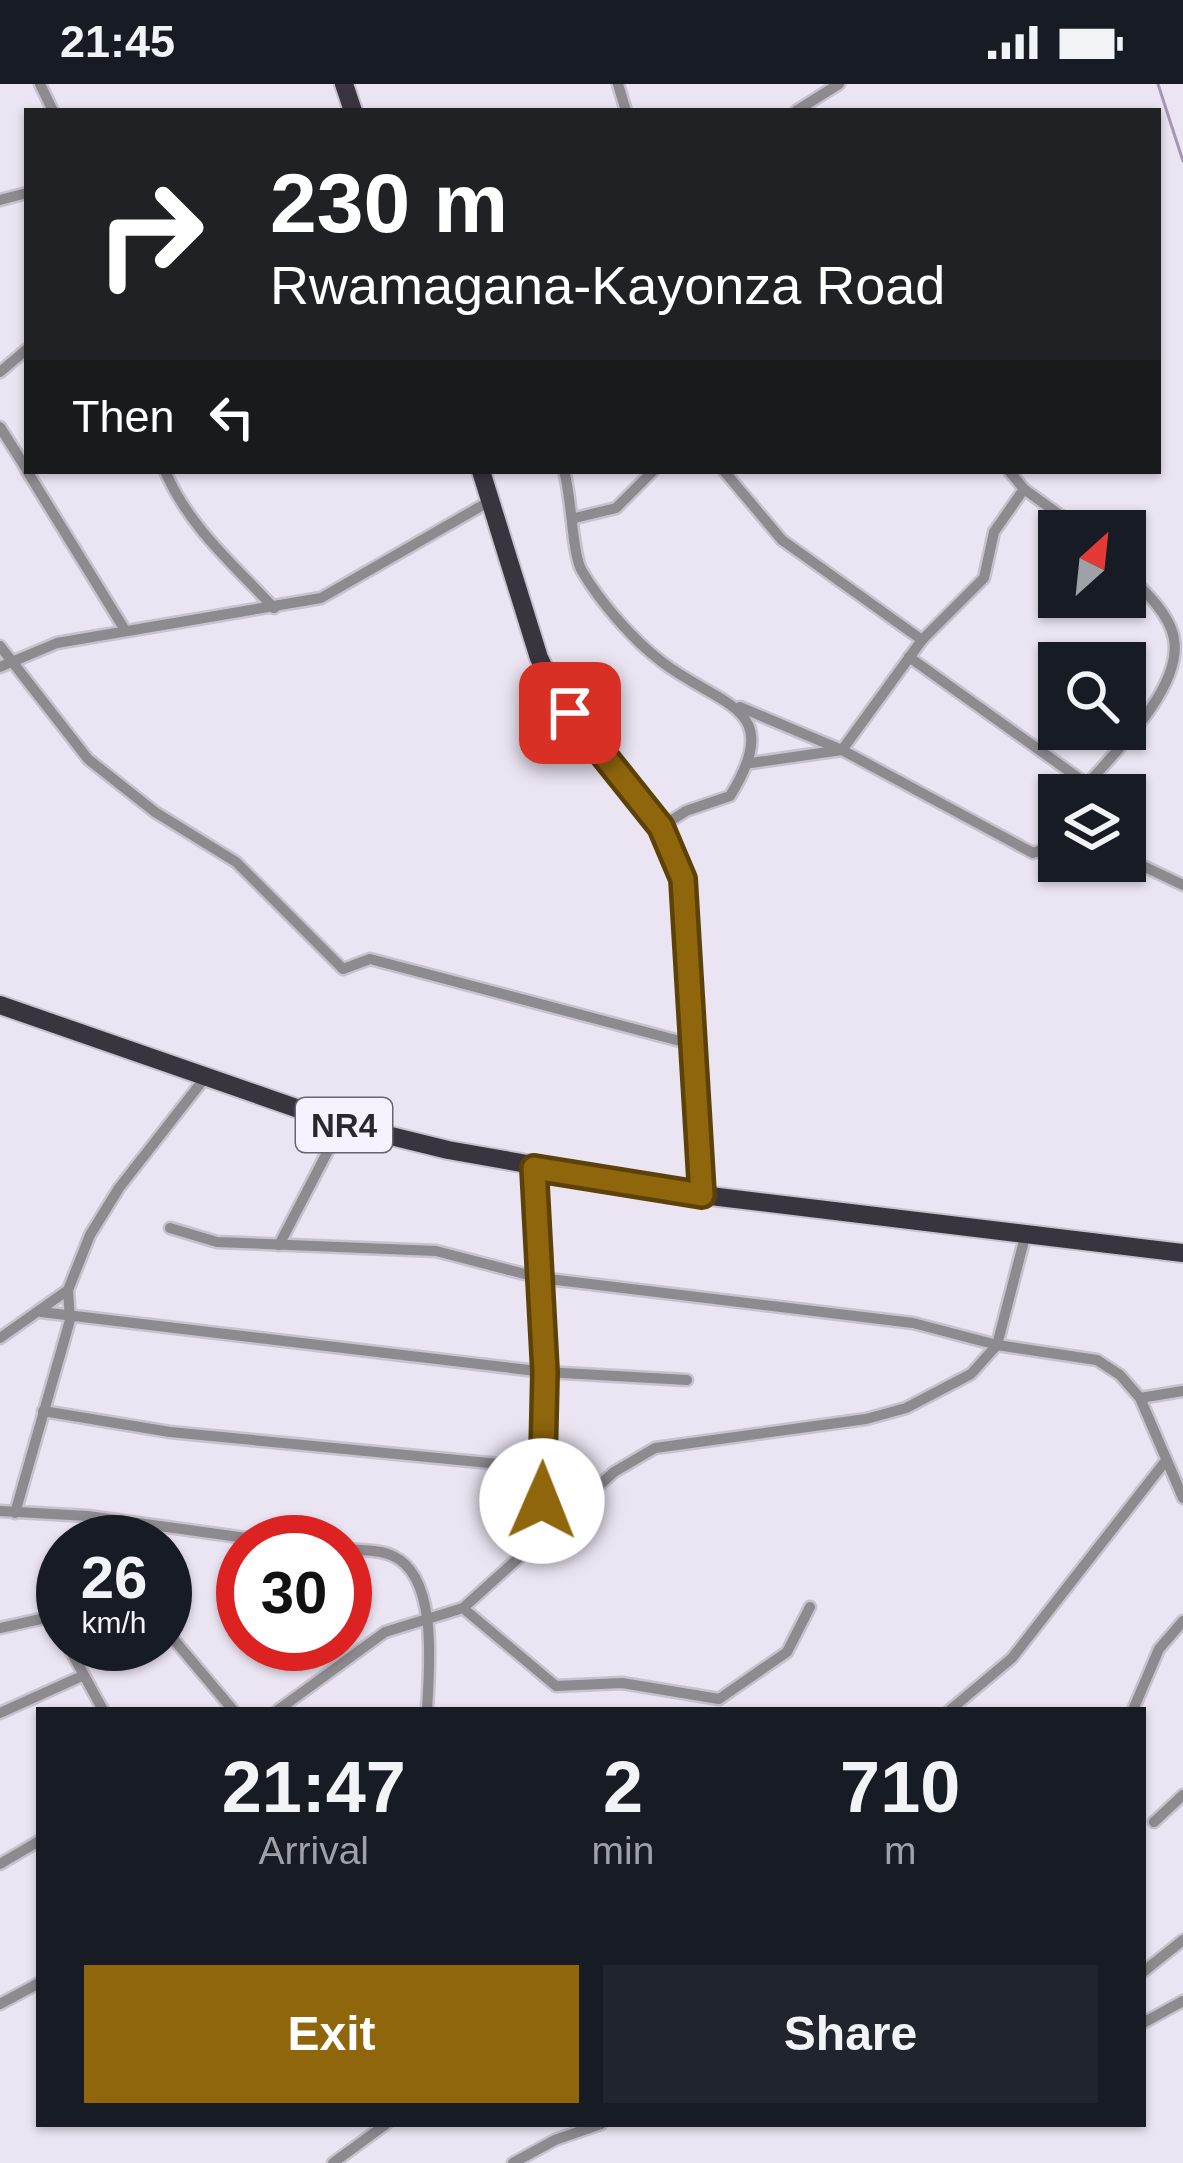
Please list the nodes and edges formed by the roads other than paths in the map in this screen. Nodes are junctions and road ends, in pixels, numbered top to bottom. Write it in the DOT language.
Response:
graph roads {
  1 [pos="839,84"];
  2 [pos="801,108"];
  3 [pos="24,352"];
  4 [pos="0,372"];
  5 [pos="0,428"];
  6 [pos="24,466"];
  7 [pos="29,474"];
  8 [pos="166,474"];
  9 [pos="482,474"];
  10 [pos="565,474"];
  11 [pos="650,474"];
  12 [pos="727,474"];
  13 [pos="1012,474"];
  14 [pos="1024,489"];
  15 [pos="493,500"];
  16 [pos="1053,510"];
  17 [pos="575,518"];
  18 [pos="1146,596"];
  19 [pos="274,608"];
  20 [pos="125,630"];
  21 [pos="922,640"];
  22 [pos="0,646"];
  23 [pos="909,657"];
  24 [pos="5,663"];
  25 [pos="731,704"];
  26 [pos="842,750"];
  27 [pos="751,763"];
  28 [pos="1062,774"];
  29 [pos="1097,774"];
  30 [pos="661,827"];
  31 [pos="1038,852"];
  32 [pos="1146,867"];
  33 [pos="1183,885"];
  34 [pos="0,1005"];
  35 [pos="695,1045"];
  36 [pos="204,1079"];
  37 [pos="342,1124"];
  38 [pos="534,1168"];
  39 [pos="702,1195"];
  40 [pos="170,1228"];
  41 [pos="1026,1233"];
  42 [pos="279,1245"];
  43 [pos="1183,1253"];
  44 [pos="540,1278"];
  45 [pos="68,1290"];
  46 [pos="41,1312"];
  47 [pos="70,1320"];
  48 [pos="0,1338"];
  49 [pos="997,1345"];
  50 [pos="545,1372"];
  51 [pos="687,1380"];
  52 [pos="1183,1391"];
  53 [pos="1140,1398"];
  54 [pos="43,1411"];
  55 [pos="1164,1463"];
  56 [pos="541,1468"];
  57 [pos="1183,1498"];
  58 [pos="0,1510"];
  59 [pos="15,1513"];
  60 [pos="542,1533"];
  61 [pos="216,1534"];
  62 [pos="372,1551"];
  63 [pos="810,1607"];
  64 [pos="463,1608"];
  65 [pos="36,1620"];
  66 [pos="430,1620"];
  67 [pos="0,1628"];
  68 [pos="1180,1630"];
  69 [pos="192,1661"];
  70 [pos="80,1671"];
  71 [pos="82,1676"];
  72 [pos="101,1707"];
  73 [pos="230,1707"];
  74 [pos="282,1707"];
  75 [pos="427,1707"];
  76 [pos="954,1707"];
  77 [pos="1133,1707"];
  78 [pos="0,1713"];
  79 [pos="1183,1795"];
  80 [pos="1154,1822"];
  81 [pos="36,1843"];
  82 [pos="0,1864"];
  83 [pos="1183,1940"];
  84 [pos="1146,1970"];
  85 [pos="36,1985"];
  86 [pos="1183,2001"];
  87 [pos="0,2005"];
  88 [pos="1146,2021"];
  89 [pos="382,2127"];
  90 [pos="592,2127"];
  91 [pos="333,2163"];
  92 [pos="513,2163"];
  1 -- 2 [label="street"];
  3 -- 4 [label="street"];
  5 -- 6 [label="street"];
  7 -- 20 [label="street"];
  8 -- 19 [label="street"];
  9 -- 15 [label="highway"];
  10 -- 17 [label="street"];
  11 -- 17 [label="street"];
  12 -- 21 [label="street"];
  13 -- 14 [label="street"];
  14 -- 16 [label="street"];
  14 -- 21 [label="street"];
  15 -- 19 [label="street"];
  15 -- 30 [label="highway"];
  17 -- 25 [label="street"];
  18 -- 29 [label="street"];
  19 -- 20 [label="street"];
  20 -- 24 [label="street"];
  21 -- 23 [label="street"];
  22 -- 24 [label="street"];
  23 -- 26 [label="street"];
  23 -- 28 [label="street"];
  24 -- 35 [label="street"];
  25 -- 26 [label="street"];
  25 -- 27 [label="street"];
  26 -- 27 [label="street"];
  26 -- 31 [label="street"];
  27 -- 30 [label="street"];
  30 -- 35 [label="highway"];
  32 -- 33 [label="street"];
  34 -- 36 [label="highway, NR4"];
  35 -- 39 [label="highway"];
  36 -- 37 [label="highway, NR4"];
  36 -- 45 [label="street"];
  37 -- 38 [label="highway, NR4"];
  37 -- 42 [label="street"];
  38 -- 39 [label="highway, NR4"];
  38 -- 44 [label="street"];
  39 -- 41 [label="highway, NR4"];
  40 -- 42 [label="street"];
  41 -- 43 [label="highway, NR4"];
  41 -- 49 [label="street"];
  42 -- 44 [label="street"];
  44 -- 49 [label="street"];
  44 -- 50 [label="street"];
  45 -- 46 [label="street"];
  45 -- 47 [label="street"];
  46 -- 47 [label="street"];
  46 -- 48 [label="street"];
  47 -- 50 [label="street"];
  47 -- 54 [label="street"];
  49 -- 53 [label="street"];
  49 -- 60 [label="street"];
  50 -- 51 [label="street"];
  50 -- 56 [label="street"];
  52 -- 53 [label="street"];
  53 -- 55 [label="street"];
  54 -- 56 [label="street"];
  54 -- 59 [label="street"];
  55 -- 57 [label="street"];
  55 -- 76 [label="street"];
  56 -- 60 [label="street"];
  58 -- 59 [label="street"];
  59 -- 61 [label="street"];
  60 -- 64 [label="street"];
  62 -- 66 [label="street"];
  63 -- 64 [label="street"];
  64 -- 66 [label="street"];
  65 -- 67 [label="street"];
  66 -- 74 [label="street"];
  66 -- 75 [label="street"];
  68 -- 77 [label="street"];
  69 -- 73 [label="street"];
  70 -- 71 [label="street"];
  71 -- 72 [label="street"];
  71 -- 78 [label="street"];
  79 -- 80 [label="street"];
  81 -- 82 [label="street"];
  83 -- 84 [label="street"];
  85 -- 87 [label="street"];
  86 -- 88 [label="street"];
  89 -- 91 [label="street"];
  90 -- 92 [label="street"];
}
